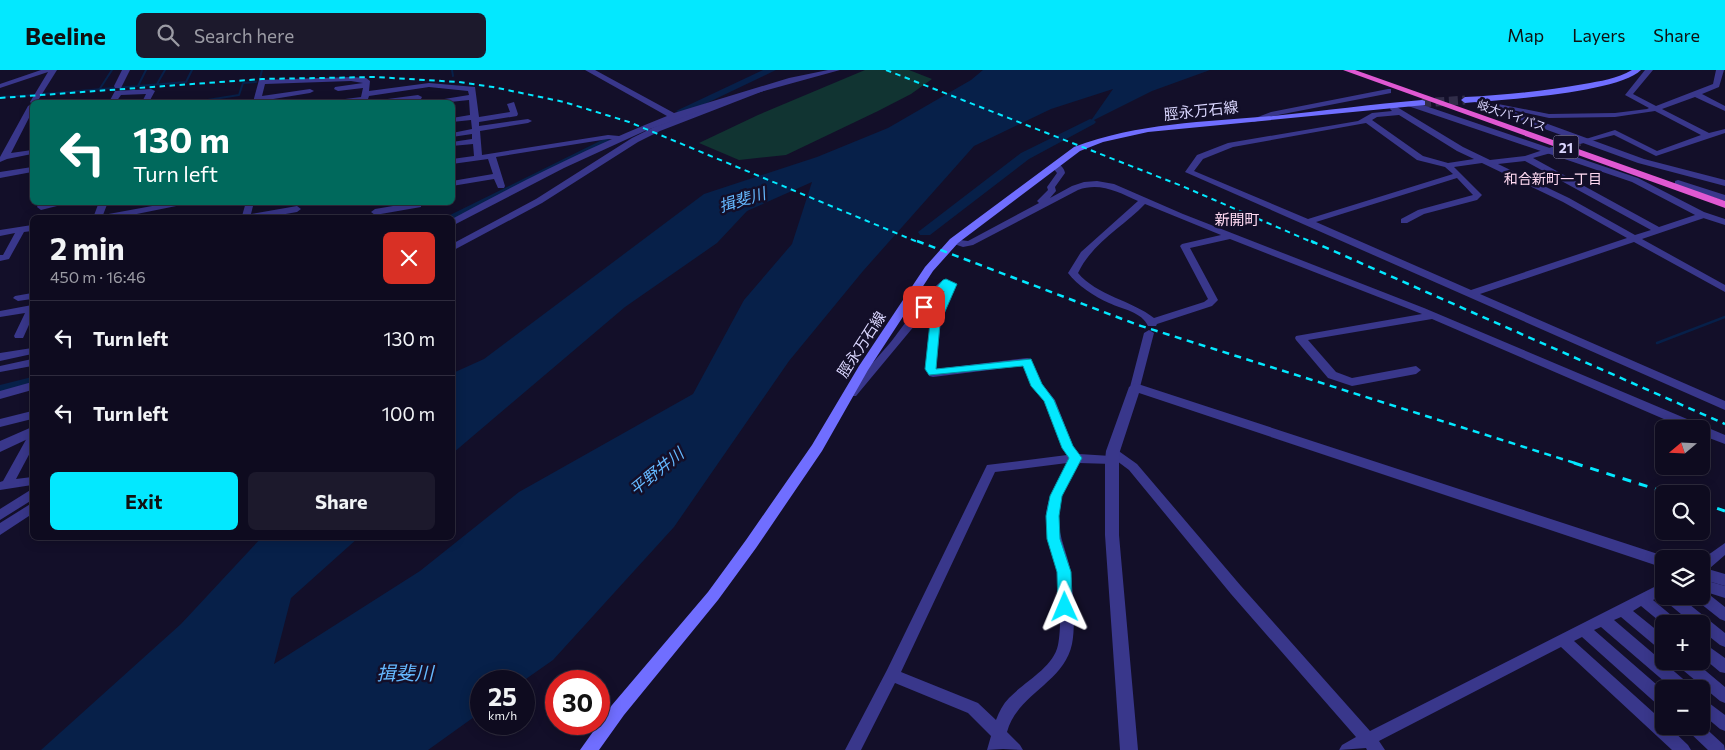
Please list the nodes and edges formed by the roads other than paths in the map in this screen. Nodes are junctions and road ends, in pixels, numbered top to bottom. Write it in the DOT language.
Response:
graph roads {
  1 [pos="48,70"];
  2 [pos="53,70"];
  3 [pos="126,70"];
  4 [pos="589,70"];
  5 [pos="836,70"];
  6 [pos="1347,70"];
  7 [pos="1358,70"];
  8 [pos="1637,70"];
  9 [pos="1649,70"];
  10 [pos="1723,72"];
  11 [pos="1716,84"];
  12 [pos="367,85"];
  13 [pos="118,86"];
  14 [pos="440,86"];
  15 [pos="3,88"];
  16 [pos="769,88"];
  17 [pos="1725,88"];
  18 [pos="338,89"];
  19 [pos="310,91"];
  20 [pos="1388,91"];
  21 [pos="1411,91"];
  22 [pos="1696,94"];
  23 [pos="418,97"];
  24 [pos="473,97"];
  25 [pos="365,99"];
  26 [pos="35,100"];
  27 [pos="114,100"];
  28 [pos="147,100"];
  29 [pos="257,100"];
  30 [pos="262,100"];
  31 [pos="395,100"];
  32 [pos="437,100"];
  33 [pos="446,100"];
  34 [pos="1465,100"];
  35 [pos="1476,100"];
  36 [pos="511,104"];
  37 [pos="1417,104"];
  38 [pos="1388,106"];
  39 [pos="1498,106"];
  40 [pos="1658,108"];
  41 [pos="1725,109"];
  42 [pos="30,113"];
  43 [pos="1400,113"];
  44 [pos="673,116"];
  45 [pos="1587,116"];
  46 [pos="475,119"];
  47 [pos="455,120"];
  48 [pos="1254,120"];
  49 [pos="1367,120"];
  50 [pos="528,121"];
  51 [pos="476,130"];
  52 [pos="1725,131"];
  53 [pos="1614,132"];
  54 [pos="455,134"];
  55 [pos="1707,135"];
  56 [pos="619,138"];
  57 [pos="477,141"];
  58 [pos="1583,141"];
  59 [pos="455,144"];
  60 [pos="1553,150"];
  61 [pos="30,152"];
  62 [pos="492,156"];
  63 [pos="478,158"];
  64 [pos="1526,158"];
  65 [pos="1,159"];
  66 [pos="455,162"];
  67 [pos="1486,162"];
  68 [pos="1055,166"];
  69 [pos="1448,166"];
  70 [pos="30,170"];
  71 [pos="0,175"];
  72 [pos="1459,175"];
  73 [pos="498,176"];
  74 [pos="455,183"];
  75 [pos="1725,183"];
  76 [pos="500,186"];
  77 [pos="1725,199"];
  78 [pos="1144,200"];
  79 [pos="52,205"];
  80 [pos="176,205"];
  81 [pos="413,205"];
  82 [pos="1040,205"];
  83 [pos="1725,206"];
  84 [pos="41,207"];
  85 [pos="297,209"];
  86 [pos="374,213"];
  87 [pos="121,215"];
  88 [pos="259,215"];
  89 [pos="1701,216"];
  90 [pos="455,221"];
  91 [pos="1308,222"];
  92 [pos="1404,222"];
  93 [pos="1725,222"];
  94 [pos="30,228"];
  95 [pos="21,230"];
  96 [pos="1658,230"];
  97 [pos="0,233"];
  98 [pos="1230,236"];
  99 [pos="1634,238"];
  100 [pos="954,241"];
  101 [pos="455,246"];
  102 [pos="0,258"];
  103 [pos="1725,289"];
  104 [pos="1470,294"];
  105 [pos="30,296"];
  106 [pos="18,298"];
  107 [pos="30,308"];
  108 [pos="30,312"];
  109 [pos="0,314"];
  110 [pos="1432,316"];
  111 [pos="1151,326"];
  112 [pos="19,336"];
  113 [pos="30,351"];
  114 [pos="0,356"];
  115 [pos="30,363"];
  116 [pos="3,369"];
  117 [pos="1416,370"];
  118 [pos="30,387"];
  119 [pos="1135,387"];
  120 [pos="0,395"];
  121 [pos="1725,406"];
  122 [pos="839,407"];
  123 [pos="30,415"];
  124 [pos="1679,420"];
  125 [pos="0,423"];
  126 [pos="30,433"];
  127 [pos="1710,433"];
  128 [pos="1725,440"];
  129 [pos="30,442"];
  130 [pos="0,447"];
  131 [pos="1112,456"];
  132 [pos="1076,458"];
  133 [pos="30,481"];
  134 [pos="4,486"];
  135 [pos="30,495"];
  136 [pos="30,509"];
  137 [pos="0,515"];
  138 [pos="0,530"];
  139 [pos="1725,548"];
  140 [pos="1655,559"];
  141 [pos="1710,561"];
  142 [pos="1710,578"];
  143 [pos="1725,580"];
  144 [pos="1710,582"];
  145 [pos="1725,592"];
  146 [pos="1655,594"];
  147 [pos="1642,599"];
  148 [pos="1710,603"];
  149 [pos="1681,605"];
  150 [pos="1621,609"];
  151 [pos="1661,615"];
  152 [pos="1725,615"];
  153 [pos="1602,619"];
  154 [pos="1582,629"];
  155 [pos="1655,637"];
  156 [pos="1562,640"];
  157 [pos="1725,641"];
  158 [pos="1710,654"];
  159 [pos="1725,667"];
  160 [pos="1694,670"];
  161 [pos="892,675"];
  162 [pos="1673,680"];
  163 [pos="1655,693"];
  164 [pos="1725,696"];
  165 [pos="1710,712"];
  166 [pos="1725,724"];
  167 [pos="999,734"];
  168 [pos="1702,735"];
  169 [pos="1372,745"];
  170 [pos="590,750"];
  171 [pos="853,750"];
  172 [pos="995,750"];
  173 [pos="1015,750"];
  174 [pos="1129,750"];
  175 [pos="1347,750"];
  176 [pos="1683,750"];
  177 [pos="1720,750"];
  1 -- 15 [label="street"];
  2 -- 26 [label="street"];
  3 -- 13 [label="street"];
  4 -- 44 [label="street"];
  5 -- 16 [label="street"];
  6 -- 21 [label="highway, 岐大バイパス / 21"];
  7 -- 21 [label="highway, 岐大バイパス / 21"];
  8 -- 35 [label="main road"];
  9 -- 40 [label="street"];
  10 -- 11 [label="street"];
  11 -- 17 [label="street"];
  11 -- 22 [label="street"];
  12 -- 18 [label="street"];
  12 -- 25 [label="street"];
  12 -- 29 [label="street"];
  14 -- 24 [label="street"];
  14 -- 25 [label="street"];
  14 -- 32 [label="street"];
  16 -- 44 [label="street"];
  16 -- 101 [label="street"];
  19 -- 30 [label="street"];
  20 -- 48 [label="street"];
  21 -- 77 [label="highway, 岐大バイパス / 21"];
  21 -- 83 [label="highway, 岐大バイパス / 21"];
  22 -- 40 [label="street"];
  22 -- 41 [label="street"];
  23 -- 31 [label="street"];
  24 -- 33 [label="street"];
  24 -- 46 [label="street"];
  27 -- 28 [label="street"];
  34 -- 35 [label="main road"];
  35 -- 58 [label="street"];
  36 -- 46 [label="street"];
  37 -- 38 [label="main road, 脛永万石線"];
  37 -- 60 [label="street"];
  38 -- 43 [label="street"];
  38 -- 48 [label="main road, 脛永万石線"];
  39 -- 45 [label="street"];
  40 -- 45 [label="street"];
  40 -- 55 [label="street"];
  42 -- 65 [label="street"];
  43 -- 49 [label="street"];
  43 -- 67 [label="street"];
  44 -- 56 [label="street"];
  45 -- 53 [label="street"];
  46 -- 47 [label="street"];
  46 -- 51 [label="street"];
  48 -- 68 [label="main road, 脛永万石線"];
  49 -- 69 [label="street"];
  49 -- 91 [label="street"];
  50 -- 51 [label="street"];
  51 -- 54 [label="street"];
  51 -- 57 [label="street"];
  52 -- 55 [label="street"];
  53 -- 55 [label="street"];
  53 -- 58 [label="street"];
  56 -- 62 [label="street"];
  56 -- 90 [label="street"];
  57 -- 59 [label="street"];
  57 -- 63 [label="street"];
  58 -- 75 [label="street"];
  60 -- 64 [label="street"];
  60 -- 89 [label="street"];
  61 -- 65 [label="street"];
  62 -- 63 [label="street"];
  62 -- 73 [label="street"];
  63 -- 66 [label="street"];
  64 -- 67 [label="street"];
  64 -- 96 [label="street"];
  67 -- 69 [label="street"];
  67 -- 99 [label="street"];
  68 -- 82 [label="street"];
  68 -- 100 [label="main road, 脛永万石線"];
  69 -- 72 [label="street"];
  70 -- 71 [label="street"];
  72 -- 91 [label="street"];
  72 -- 92 [label="street"];
  73 -- 74 [label="street"];
  73 -- 76 [label="street"];
  78 -- 82 [label="street"];
  78 -- 98 [label="street"];
  78 -- 111 [label="street"];
  79 -- 84 [label="street"];
  80 -- 87 [label="street"];
  81 -- 86 [label="street"];
  82 -- 100 [label="street"];
  85 -- 88 [label="street"];
  89 -- 93 [label="street"];
  89 -- 96 [label="street"];
  91 -- 104 [label="street"];
  94 -- 95 [label="street"];
  95 -- 97 [label="street"];
  95 -- 102 [label="street"];
  96 -- 99 [label="street"];
  98 -- 110 [label="street"];
  98 -- 111 [label="street"];
  99 -- 103 [label="street"];
  99 -- 104 [label="street"];
  100 -- 122 [label="main road, 脛永万石線"];
  104 -- 121 [label="street"];
  105 -- 106 [label="street"];
  107 -- 109 [label="street"];
  108 -- 112 [label="street"];
  110 -- 117 [label="street"];
  110 -- 124 [label="street"];
  111 -- 119 [label="street"];
  113 -- 114 [label="street"];
  115 -- 116 [label="street"];
  118 -- 120 [label="street"];
  119 -- 131 [label="street"];
  119 -- 140 [label="street"];
  122 -- 132 [label="street"];
  122 -- 170 [label="main road, 脛永万石線"];
  123 -- 125 [label="street"];
  126 -- 130 [label="street"];
  127 -- 128 [label="street"];
  129 -- 134 [label="street"];
  131 -- 132 [label="street"];
  131 -- 169 [label="street"];
  131 -- 174 [label="street"];
  132 -- 161 [label="street"];
  132 -- 167 [label="street"];
  133 -- 134 [label="street"];
  135 -- 137 [label="street"];
  136 -- 138 [label="street"];
  139 -- 141 [label="street"];
  142 -- 143 [label="street"];
  144 -- 145 [label="street"];
  146 -- 147 [label="street"];
  147 -- 150 [label="street"];
  147 -- 151 [label="street"];
  148 -- 152 [label="street"];
  149 -- 157 [label="street"];
  150 -- 153 [label="street"];
  150 -- 155 [label="street"];
  153 -- 154 [label="street"];
  153 -- 162 [label="street"];
  154 -- 156 [label="street"];
  154 -- 163 [label="street"];
  156 -- 169 [label="street"];
  156 -- 176 [label="street"];
  158 -- 159 [label="street"];
  160 -- 164 [label="street"];
  161 -- 167 [label="street"];
  161 -- 171 [label="street"];
  165 -- 166 [label="street"];
  167 -- 172 [label="street"];
  167 -- 173 [label="street"];
  168 -- 177 [label="street"];
  169 -- 175 [label="street"];
}
